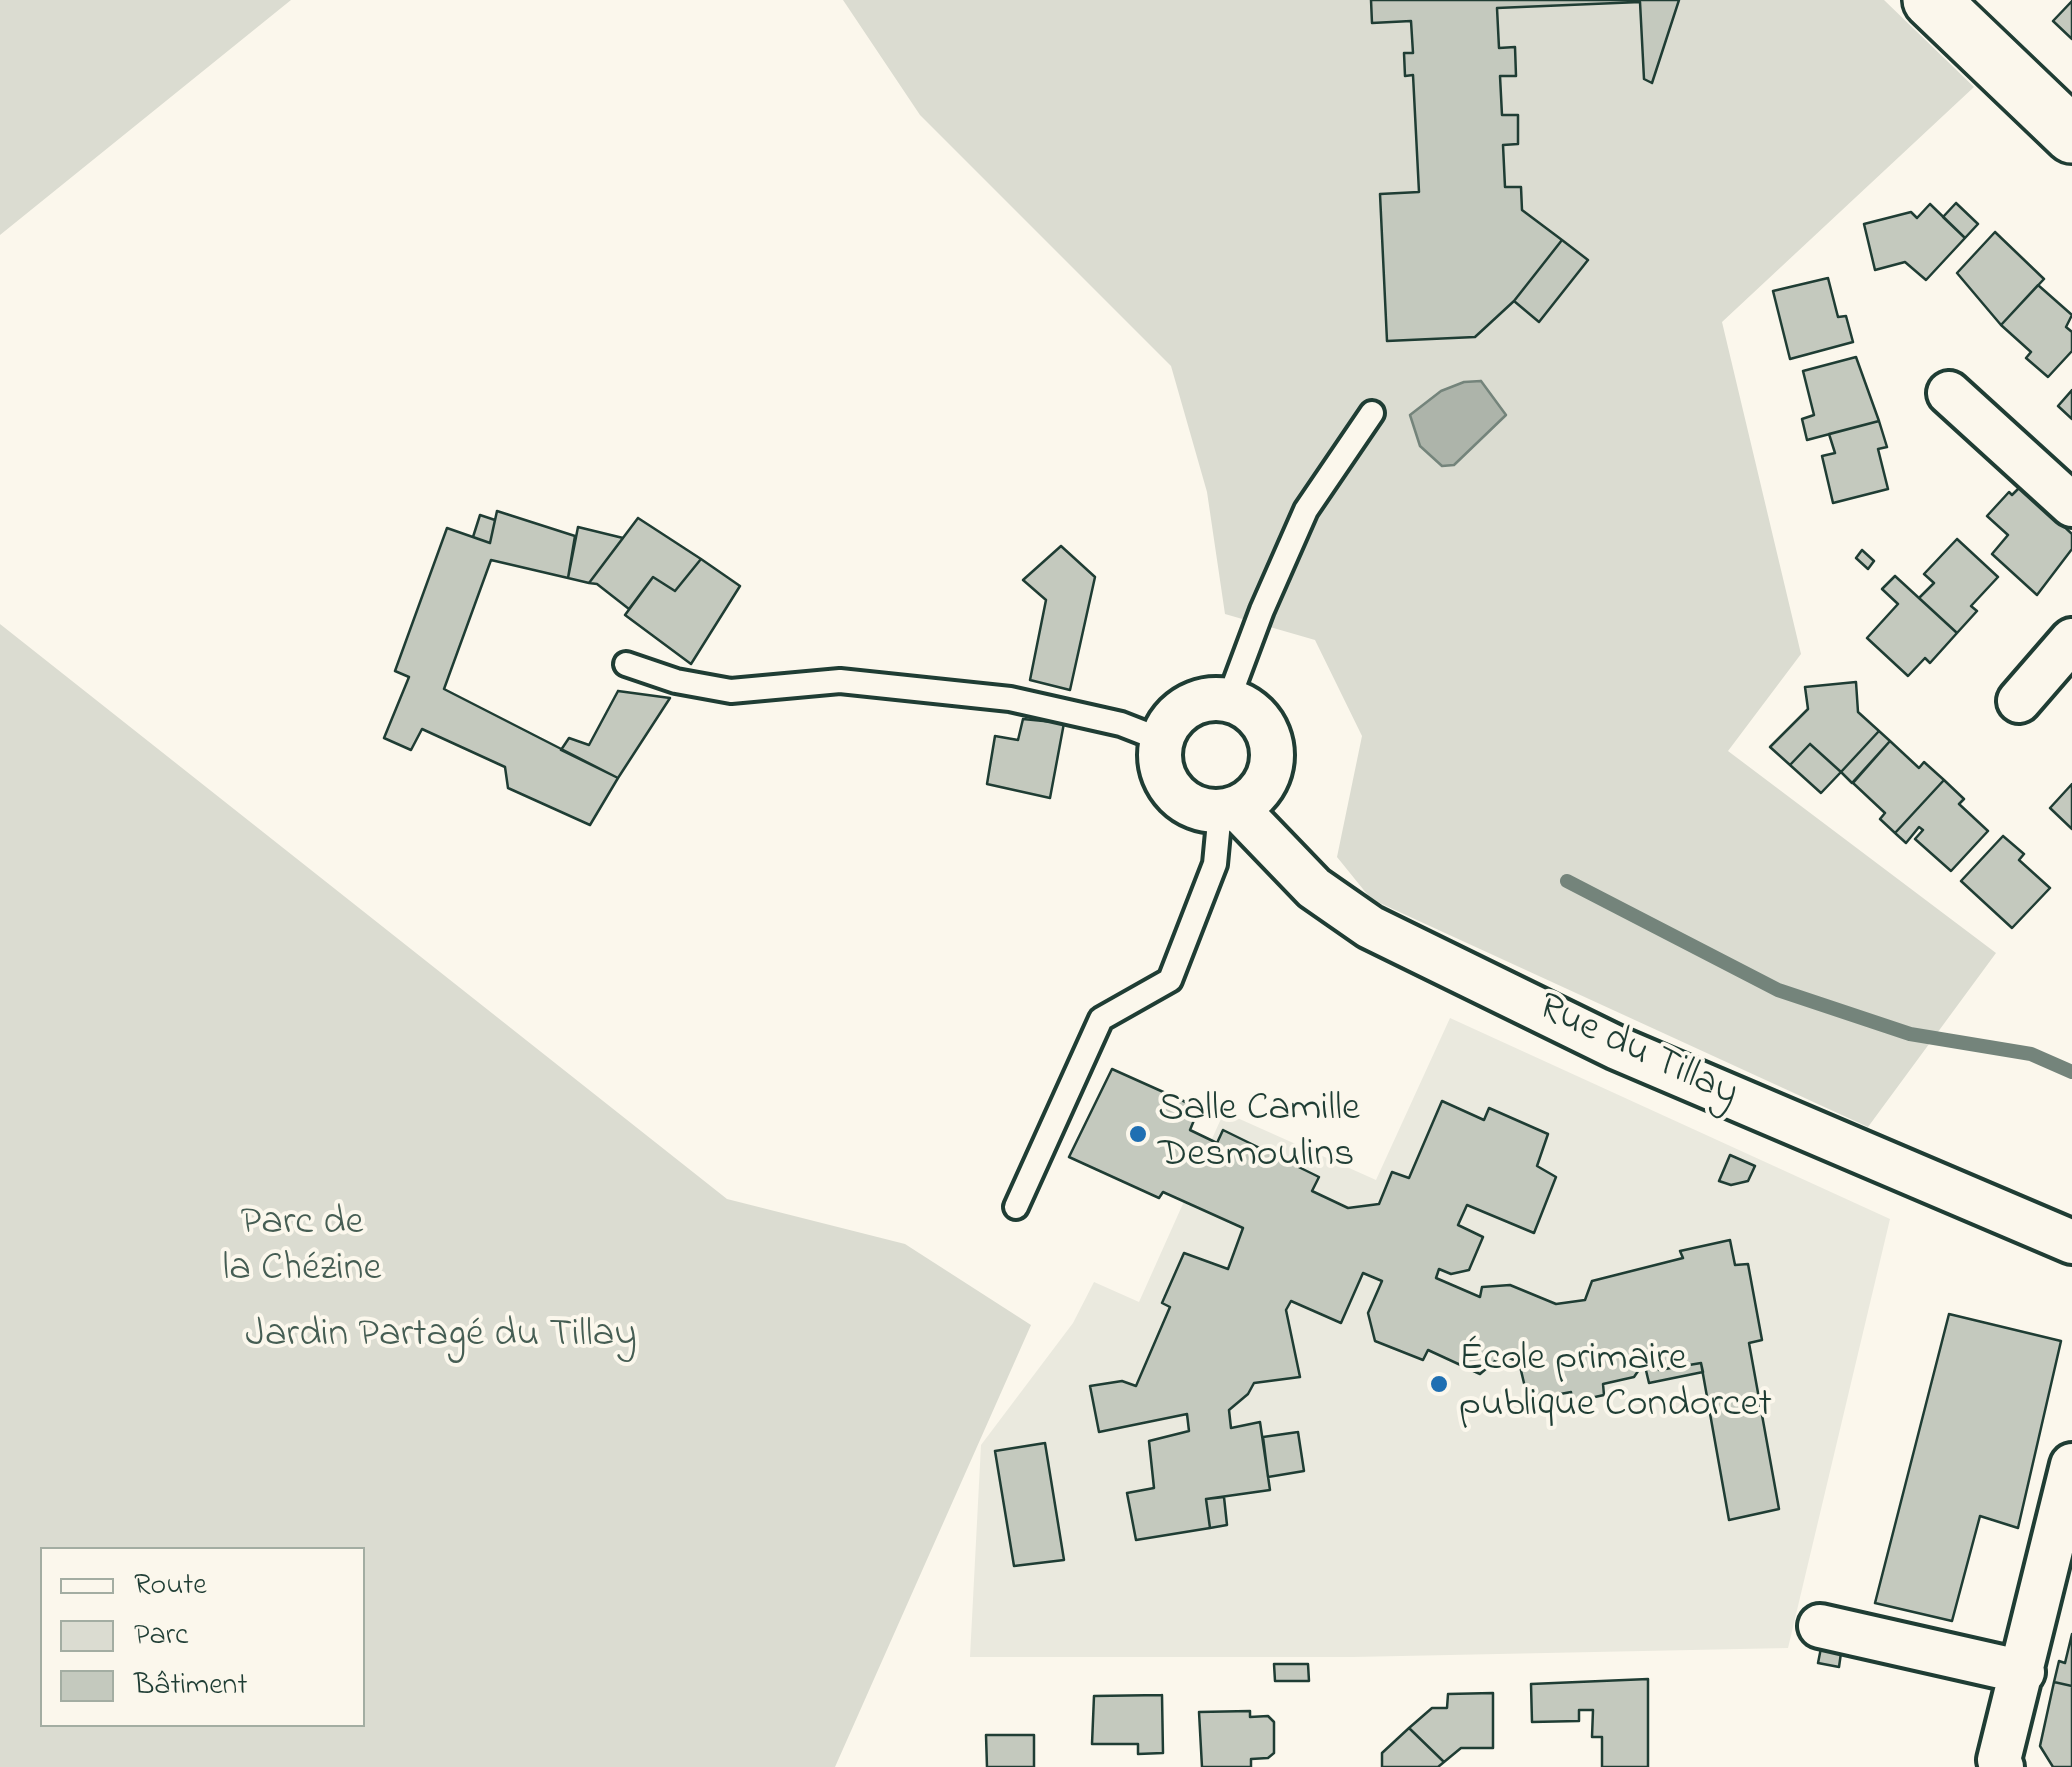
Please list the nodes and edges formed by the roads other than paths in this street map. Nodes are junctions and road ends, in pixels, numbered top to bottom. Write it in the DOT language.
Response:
graph roads {
  1 [pos="1931,0"];
  2 [pos="2072,134"];
  3 [pos="1949,393"];
  4 [pos="1372,413"];
  5 [pos="2072,505"];
  6 [pos="2072,640"];
  7 [pos="626,664"];
  8 [pos="1228,701"];
  9 [pos="2019,701"];
  10 [pos="1162,740"];
  11 [pos="1229,810"];
  12 [pos="1016,1207"];
  13 [pos="2072,1242"];
  14 [pos="2072,1465"];
  15 [pos="1820,1626"];
  16 [pos="2023,1672"];
  17 [pos="2002,1767"];
  1 -- 2 [label="street"];
  3 -- 5 [label="street"];
  4 -- 8 [label="lane"];
  6 -- 9 [label="street"];
  7 -- 10 [label="lane"];
  8 -- 10 [label="street"];
  8 -- 11 [label="street"];
  10 -- 11 [label="street"];
  11 -- 12 [label="lane"];
  11 -- 13 [label="street, Rue du Tillay"];
  14 -- 16 [label="street"];
  15 -- 16 [label="street"];
  16 -- 17 [label="street"];
}
